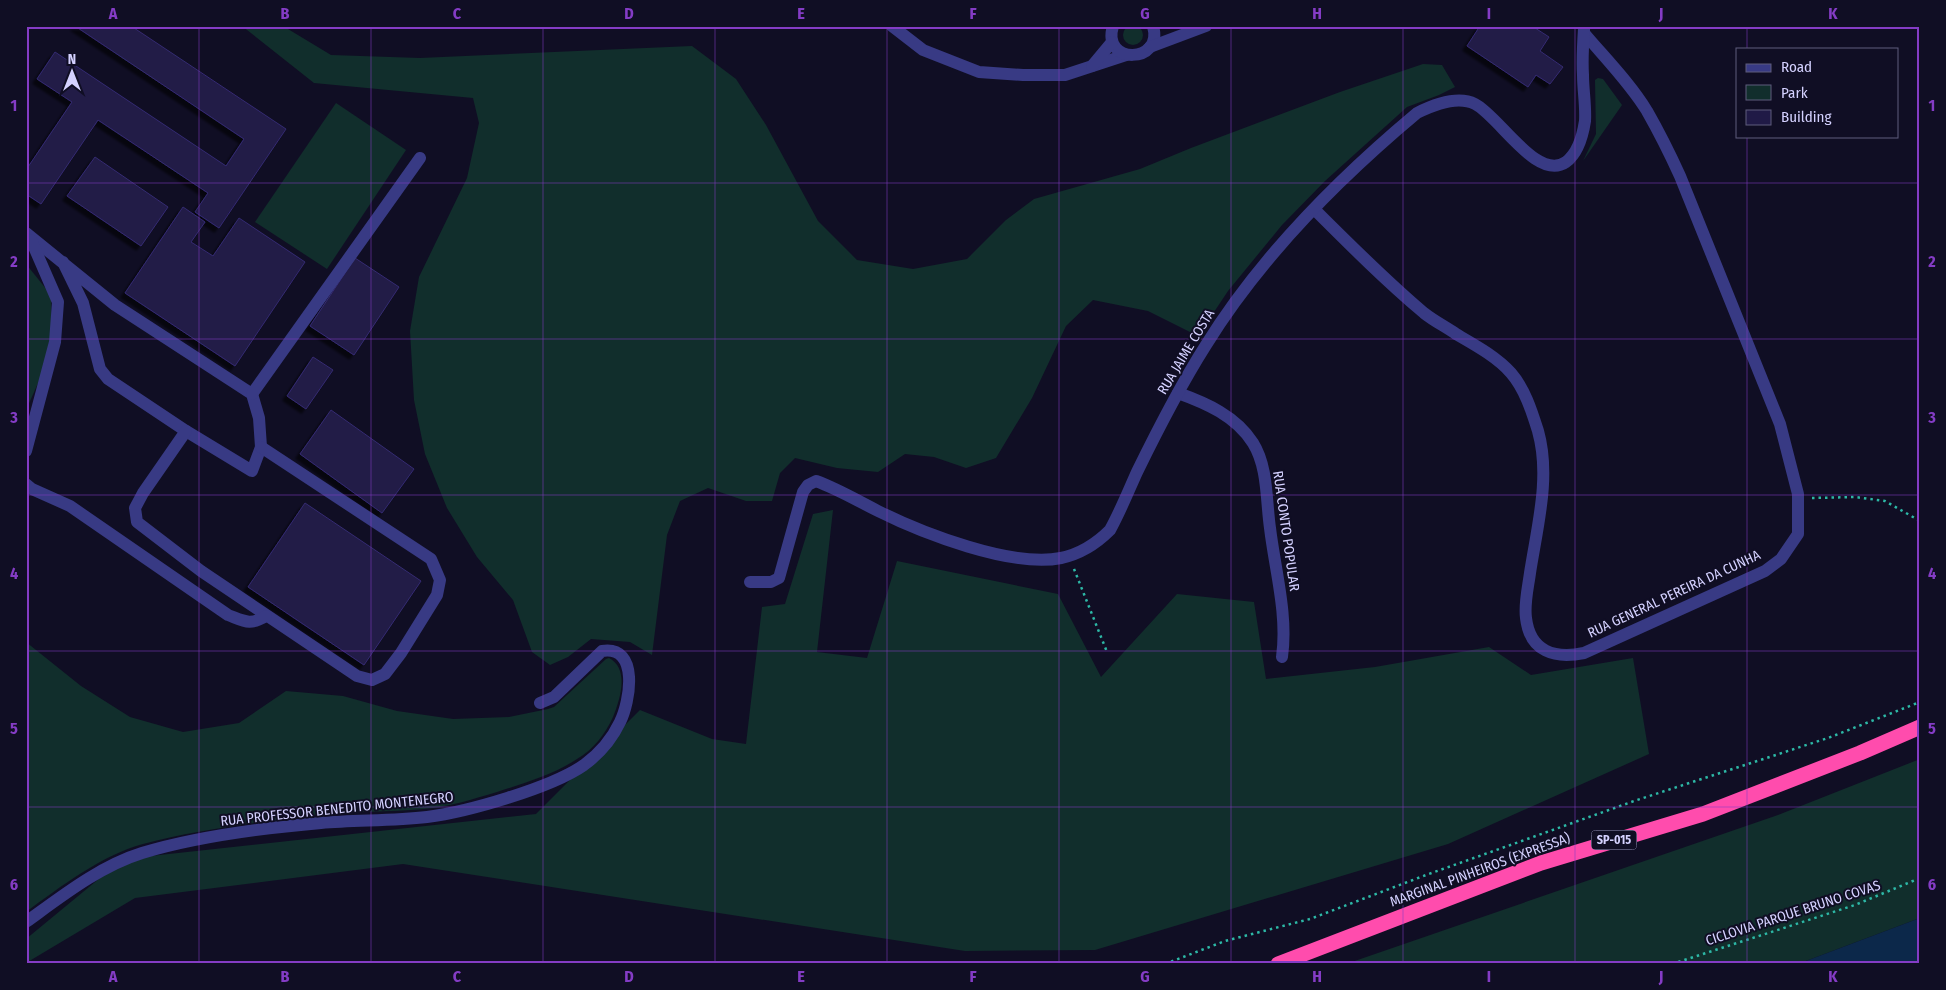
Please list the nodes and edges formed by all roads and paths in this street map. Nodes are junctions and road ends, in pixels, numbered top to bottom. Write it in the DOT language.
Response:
graph roads {
  1 [pos="892,26"];
  2 [pos="1113,26"];
  3 [pos="1206,26"];
  4 [pos="1584,30"];
  5 [pos="1152,36"];
  6 [pos="1112,42"];
  7 [pos="1126,55"];
  8 [pos="1092,66"];
  9 [pos="420,158"];
  10 [pos="1314,210"];
  11 [pos="28,236"];
  12 [pos="63,262"];
  13 [pos="1178,392"];
  14 [pos="252,394"];
  15 [pos="186,431"];
  16 [pos="261,447"];
  17 [pos="26,451"];
  18 [pos="26,484"];
  19 [pos="1798,498"];
  20 [pos="1920,521"];
  21 [pos="1069,556"];
  22 [pos="750,582"];
  23 [pos="266,616"];
  24 [pos="1107,652"];
  25 [pos="1282,657"];
  26 [pos="1920,702"];
  27 [pos="540,703"];
  28 [pos="1920,727"];
  29 [pos="1920,878"];
  30 [pos="26,922"];
  31 [pos="1165,964"];
  32 [pos="1278,964"];
  33 [pos="1672,964"];
  1 -- 8 [label="street"];
  2 -- 6 [label="street"];
  3 -- 5 [label="street"];
  4 -- 10 [label="street, RUA JAIME COSTA"];
  4 -- 19 [label="street, RUA GENERAL PEREIRA DA CUNHA"];
  5 -- 7 [label="street"];
  6 -- 7 [label="street"];
  6 -- 8 [label="street"];
  7 -- 8 [label="street"];
  9 -- 14 [label="street"];
  10 -- 13 [label="street, RUA JAIME COSTA"];
  10 -- 19 [label="street, RUA GENERAL PEREIRA DA CUNHA"];
  11 -- 12 [label="street"];
  11 -- 17 [label="street"];
  12 -- 14 [label="street"];
  12 -- 15 [label="street"];
  13 -- 21 [label="street, RUA JAIME COSTA"];
  13 -- 25 [label="street, RUA CONTO POPULAR"];
  14 -- 16 [label="street"];
  15 -- 16 [label="street"];
  15 -- 23 [label="street"];
  16 -- 23 [label="street"];
  18 -- 23 [label="street"];
  19 -- 20 [label="path"];
  21 -- 22 [label="street, RUA JAIME COSTA"];
  21 -- 24 [label="path"];
  26 -- 31 [label="path"];
  27 -- 30 [label="street, RUA PROFESSOR BENEDITO MONTENEGRO"];
  28 -- 32 [label="highway, MARGINAL PINHEIROS (EXPRESSA) / SP-015"];
  29 -- 33 [label="path, CICLOVIA PARQUE BRUNO COVAS"];
}
